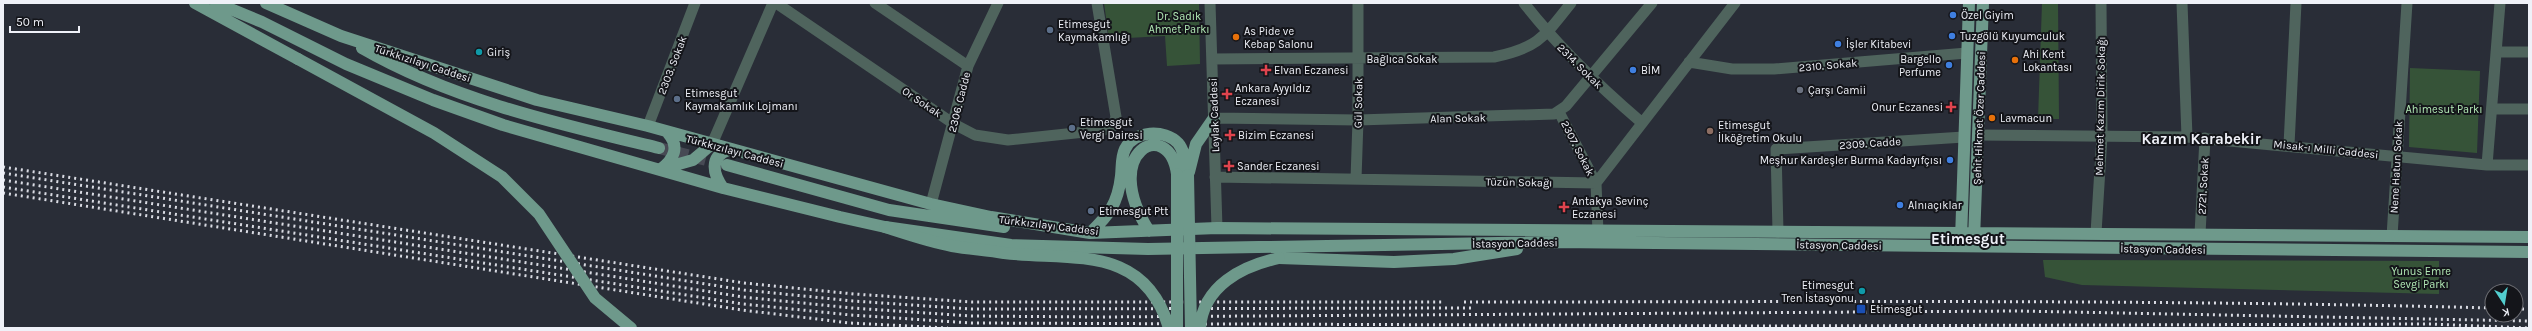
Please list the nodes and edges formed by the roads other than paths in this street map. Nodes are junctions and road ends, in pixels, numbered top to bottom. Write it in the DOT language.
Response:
graph roads {
  1 [pos="195,3"];
  2 [pos="216,3"];
  3 [pos="266,3"];
  4 [pos="695,3"];
  5 [pos="774,3"];
  6 [pos="875,3"];
  7 [pos="1097,3"];
  8 [pos="1210,3"];
  9 [pos="1358,3"];
  10 [pos="1524,3"];
  11 [pos="1571,3"];
  12 [pos="1652,3"];
  13 [pos="1735,3"];
  14 [pos="1969,3"];
  15 [pos="1983,3"];
  16 [pos="2101,3"];
  17 [pos="2182,3"];
  18 [pos="2296,3"];
  19 [pos="2407,3"];
  20 [pos="2500,3"];
  21 [pos="993,5"];
  22 [pos="1548,33"];
  23 [pos="341,36"];
  24 [pos="2496,52"];
  25 [pos="2529,52"];
  26 [pos="1967,53"];
  27 [pos="1212,59"];
  28 [pos="1358,59"];
  29 [pos="1689,62"];
  30 [pos="968,66"];
  31 [pos="1590,78"];
  32 [pos="2492,109"];
  33 [pos="2529,110"];
  34 [pos="1559,112"];
  35 [pos="1214,118"];
  36 [pos="1358,120"];
  37 [pos="1641,122"];
  38 [pos="954,124"];
  39 [pos="648,126"];
  40 [pos="668,133"];
  41 [pos="1978,136"];
  42 [pos="2102,136"];
  43 [pos="1964,137"];
  44 [pos="2187,137"];
  45 [pos="2206,138"];
  46 [pos="712,144"];
  47 [pos="2290,145"];
  48 [pos="659,148"];
  49 [pos="728,150"];
  50 [pos="2397,156"];
  51 [pos="727,165"];
  52 [pos="2487,165"];
  53 [pos="2529,165"];
  54 [pos="660,170"];
  55 [pos="1183,174"];
  56 [pos="1215,177"];
  57 [pos="1356,179"];
  58 [pos="1596,183"];
  59 [pos="723,188"];
  60 [pos="931,204"];
  61 [pos="885,227"];
  62 [pos="1217,228"];
  63 [pos="1149,231"];
  64 [pos="1598,232"];
  65 [pos="1778,232"];
  66 [pos="1961,232"];
  67 [pos="1974,232"];
  68 [pos="1090,233"];
  69 [pos="2096,233"];
  70 [pos="2200,234"];
  71 [pos="2392,236"];
  72 [pos="2529,237"];
  73 [pos="1556,242"];
  74 [pos="1961,247"];
  75 [pos="1973,247"];
  76 [pos="1148,249"];
  77 [pos="2529,252"];
  78 [pos="631,328"];
  79 [pos="1169,328"];
  80 [pos="1177,328"];
  81 [pos="1191,328"];
  82 [pos="1200,328"];
  1 -- 78 [label="main road, bridge"];
  2 -- 54 [label="main road, Türkkızılayı Caddesi"];
  3 -- 23 [label="main road, Türkkızılayı Caddesi"];
  4 -- 39 [label="street, 2303. Sokak"];
  5 -- 38 [label="street, Or Sokak"];
  5 -- 46 [label="street"];
  6 -- 30 [label="street"];
  7 -- 38 [label="street, Or Sokak"];
  8 -- 27 [label="street, Leylak Caddesi"];
  9 -- 28 [label="street, Gül Sokak"];
  10 -- 22 [label="street, 2314. Sokak"];
  11 -- 22 [label="street, Bağlıca Sokak"];
  12 -- 31 [label="street"];
  13 -- 29 [label="street"];
  14 -- 26 [label="main road, Şehit Hikmet Özer Caddesi"];
  15 -- 41 [label="main road, Şehit Hikmet Özer Caddesi"];
  16 -- 42 [label="street, Mehmet Kazım Dirik Sokağı"];
  17 -- 44 [label="street"];
  18 -- 47 [label="street"];
  19 -- 50 [label="street, Nene Hatun Sokak"];
  20 -- 24 [label="street"];
  21 -- 30 [label="street, 2306. Cadde"];
  22 -- 28 [label="street, Bağlıca Sokak"];
  22 -- 31 [label="street, 2314. Sokak"];
  23 -- 39 [label="main road, Türkkızılayı Caddesi"];
  23 -- 48 [label="main road"];
  24 -- 25 [label="street"];
  24 -- 32 [label="street"];
  26 -- 29 [label="street, 2310. Sokak"];
  26 -- 43 [label="main road, Şehit Hikmet Özer Caddesi"];
  27 -- 28 [label="street, Bağlıca Sokak"];
  27 -- 35 [label="street, Leylak Caddesi"];
  28 -- 36 [label="street, Gül Sokak"];
  29 -- 37 [label="street"];
  30 -- 38 [label="street, 2306. Cadde"];
  31 -- 34 [label="street"];
  31 -- 37 [label="street, 2314. Sokak"];
  32 -- 33 [label="street"];
  32 -- 52 [label="street"];
  34 -- 36 [label="street, Alan Sokak"];
  34 -- 58 [label="street, 2307. Sokak"];
  35 -- 36 [label="street, Alan Sokak"];
  35 -- 55 [label="main road"];
  35 -- 56 [label="street, Leylak Caddesi"];
  36 -- 57 [label="street, Gül Sokak"];
  37 -- 58 [label="street"];
  38 -- 60 [label="street, 2306. Cadde"];
  39 -- 40 [label="main road, Türkkızılayı Caddesi"];
  40 -- 46 [label="main road, Türkkızılayı Caddesi"];
  40 -- 54 [label="main road"];
  41 -- 42 [label="street, Misak-ı Milli Caddesi"];
  41 -- 67 [label="main road, Şehit Hikmet Özer Caddesi"];
  42 -- 44 [label="street, Misak-ı Milli Caddesi"];
  42 -- 69 [label="street, Mehmet Kazım Dirik Sokağı"];
  43 -- 65 [label="street, 2309. Cadde"];
  43 -- 66 [label="main road, Şehit Hikmet Özer Caddesi"];
  44 -- 45 [label="street, Misak-ı Milli Caddesi"];
  45 -- 47 [label="street, Misak-ı Milli Caddesi"];
  45 -- 70 [label="street, 2721. Sokak"];
  46 -- 49 [label="main road, Türkkızılayı Caddesi"];
  46 -- 54 [label="main road"];
  47 -- 50 [label="street, Misak-ı Milli Caddesi"];
  49 -- 59 [label="main road"];
  49 -- 60 [label="main road, Türkkızılayı Caddesi"];
  50 -- 52 [label="street, Misak-ı Milli Caddesi"];
  50 -- 71 [label="street, Nene Hatun Sokak"];
  51 -- 68 [label="main road"];
  52 -- 53 [label="street, Misak-ı Milli Caddesi"];
  54 -- 59 [label="main road, Türkkızılayı Caddesi"];
  55 -- 63 [label="main road"];
  55 -- 68 [label="main road"];
  55 -- 80 [label="main road, bridge"];
  55 -- 81 [label="main road, bridge"];
  56 -- 57 [label="street, Tüzün Sokağı"];
  56 -- 62 [label="street, Leylak Caddesi"];
  57 -- 58 [label="street, Tüzün Sokağı"];
  58 -- 64 [label="street, 2307. Sokak"];
  59 -- 61 [label="main road, Türkkızılayı Caddesi"];
  60 -- 68 [label="main road, Türkkızılayı Caddesi"];
  61 -- 76 [label="main road, Türkkızılayı Caddesi"];
  61 -- 79 [label="main road, bridge"];
  62 -- 63 [label="main road, Türkkızılayı Caddesi"];
  62 -- 64 [label="main road, İstasyon Caddesi"];
  63 -- 68 [label="main road, Türkkızılayı Caddesi"];
  64 -- 65 [label="main road, İstasyon Caddesi"];
  65 -- 66 [label="main road, İstasyon Caddesi"];
  66 -- 67 [label="main road, İstasyon Caddesi"];
  66 -- 74 [label="main road, Şehit Hikmet Özer Caddesi"];
  67 -- 69 [label="main road, İstasyon Caddesi"];
  67 -- 75 [label="main road, Şehit Hikmet Özer Caddesi"];
  69 -- 70 [label="main road, İstasyon Caddesi"];
  70 -- 71 [label="main road, İstasyon Caddesi"];
  71 -- 72 [label="main road, İstasyon Caddesi"];
  73 -- 74 [label="main road, İstasyon Caddesi"];
  73 -- 76 [label="main road, İstasyon Caddesi"];
  73 -- 82 [label="main road, bridge"];
  74 -- 75 [label="main road, İstasyon Caddesi"];
  75 -- 77 [label="main road, İstasyon Caddesi"];
}
